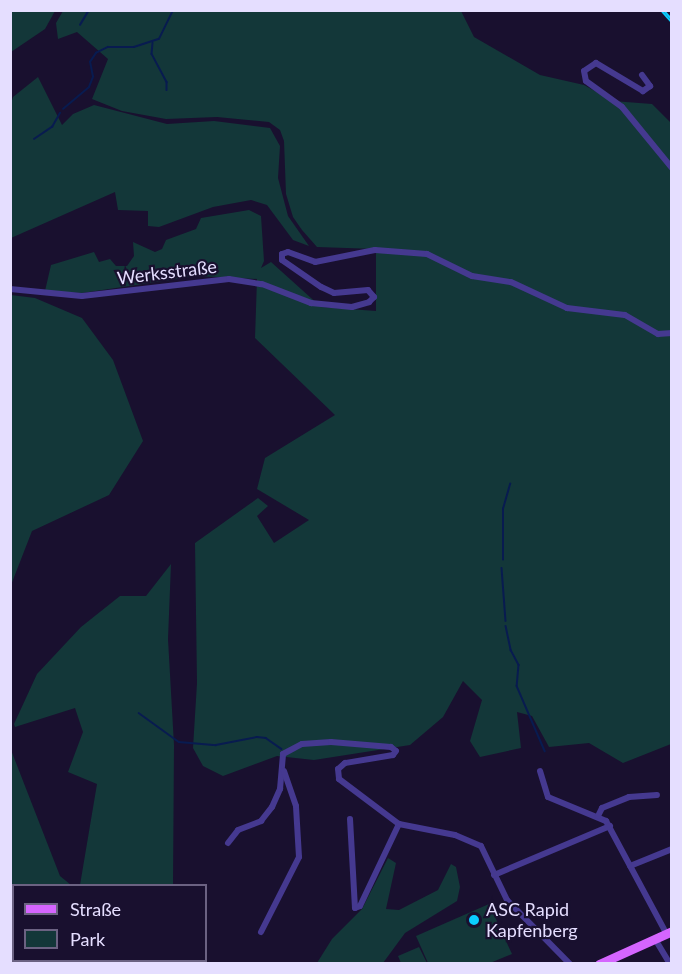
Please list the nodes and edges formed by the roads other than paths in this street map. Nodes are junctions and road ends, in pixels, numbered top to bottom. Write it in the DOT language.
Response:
graph roads {
  1 [pos="642,75"];
  2 [pos="672,168"];
  3 [pos="10,289"];
  4 [pos="672,333"];
  5 [pos="283,769"];
  6 [pos="540,771"];
  7 [pos="657,795"];
  8 [pos="598,816"];
  9 [pos="350,819"];
  10 [pos="399,824"];
  11 [pos="610,826"];
  12 [pos="228,843"];
  13 [pos="672,849"];
  14 [pos="630,866"];
  15 [pos="494,875"];
  16 [pos="261,932"];
  17 [pos="669,932"];
  18 [pos="655,939"];
  19 [pos="570,963"];
  20 [pos="599,963"];
  21 [pos="670,963"];
  1 -- 2 [label="street"];
  3 -- 4 [label="street, Werksstraße"];
  5 -- 10 [label="street"];
  5 -- 12 [label="street"];
  5 -- 16 [label="street"];
  6 -- 8 [label="street"];
  7 -- 8 [label="street"];
  8 -- 11 [label="street"];
  9 -- 10 [label="street"];
  10 -- 15 [label="street"];
  11 -- 14 [label="street"];
  11 -- 15 [label="street"];
  13 -- 14 [label="street"];
  14 -- 17 [label="street"];
  15 -- 19 [label="street"];
  17 -- 18 [label="main road"];
  18 -- 20 [label="main road"];
  18 -- 21 [label="street"];
}
